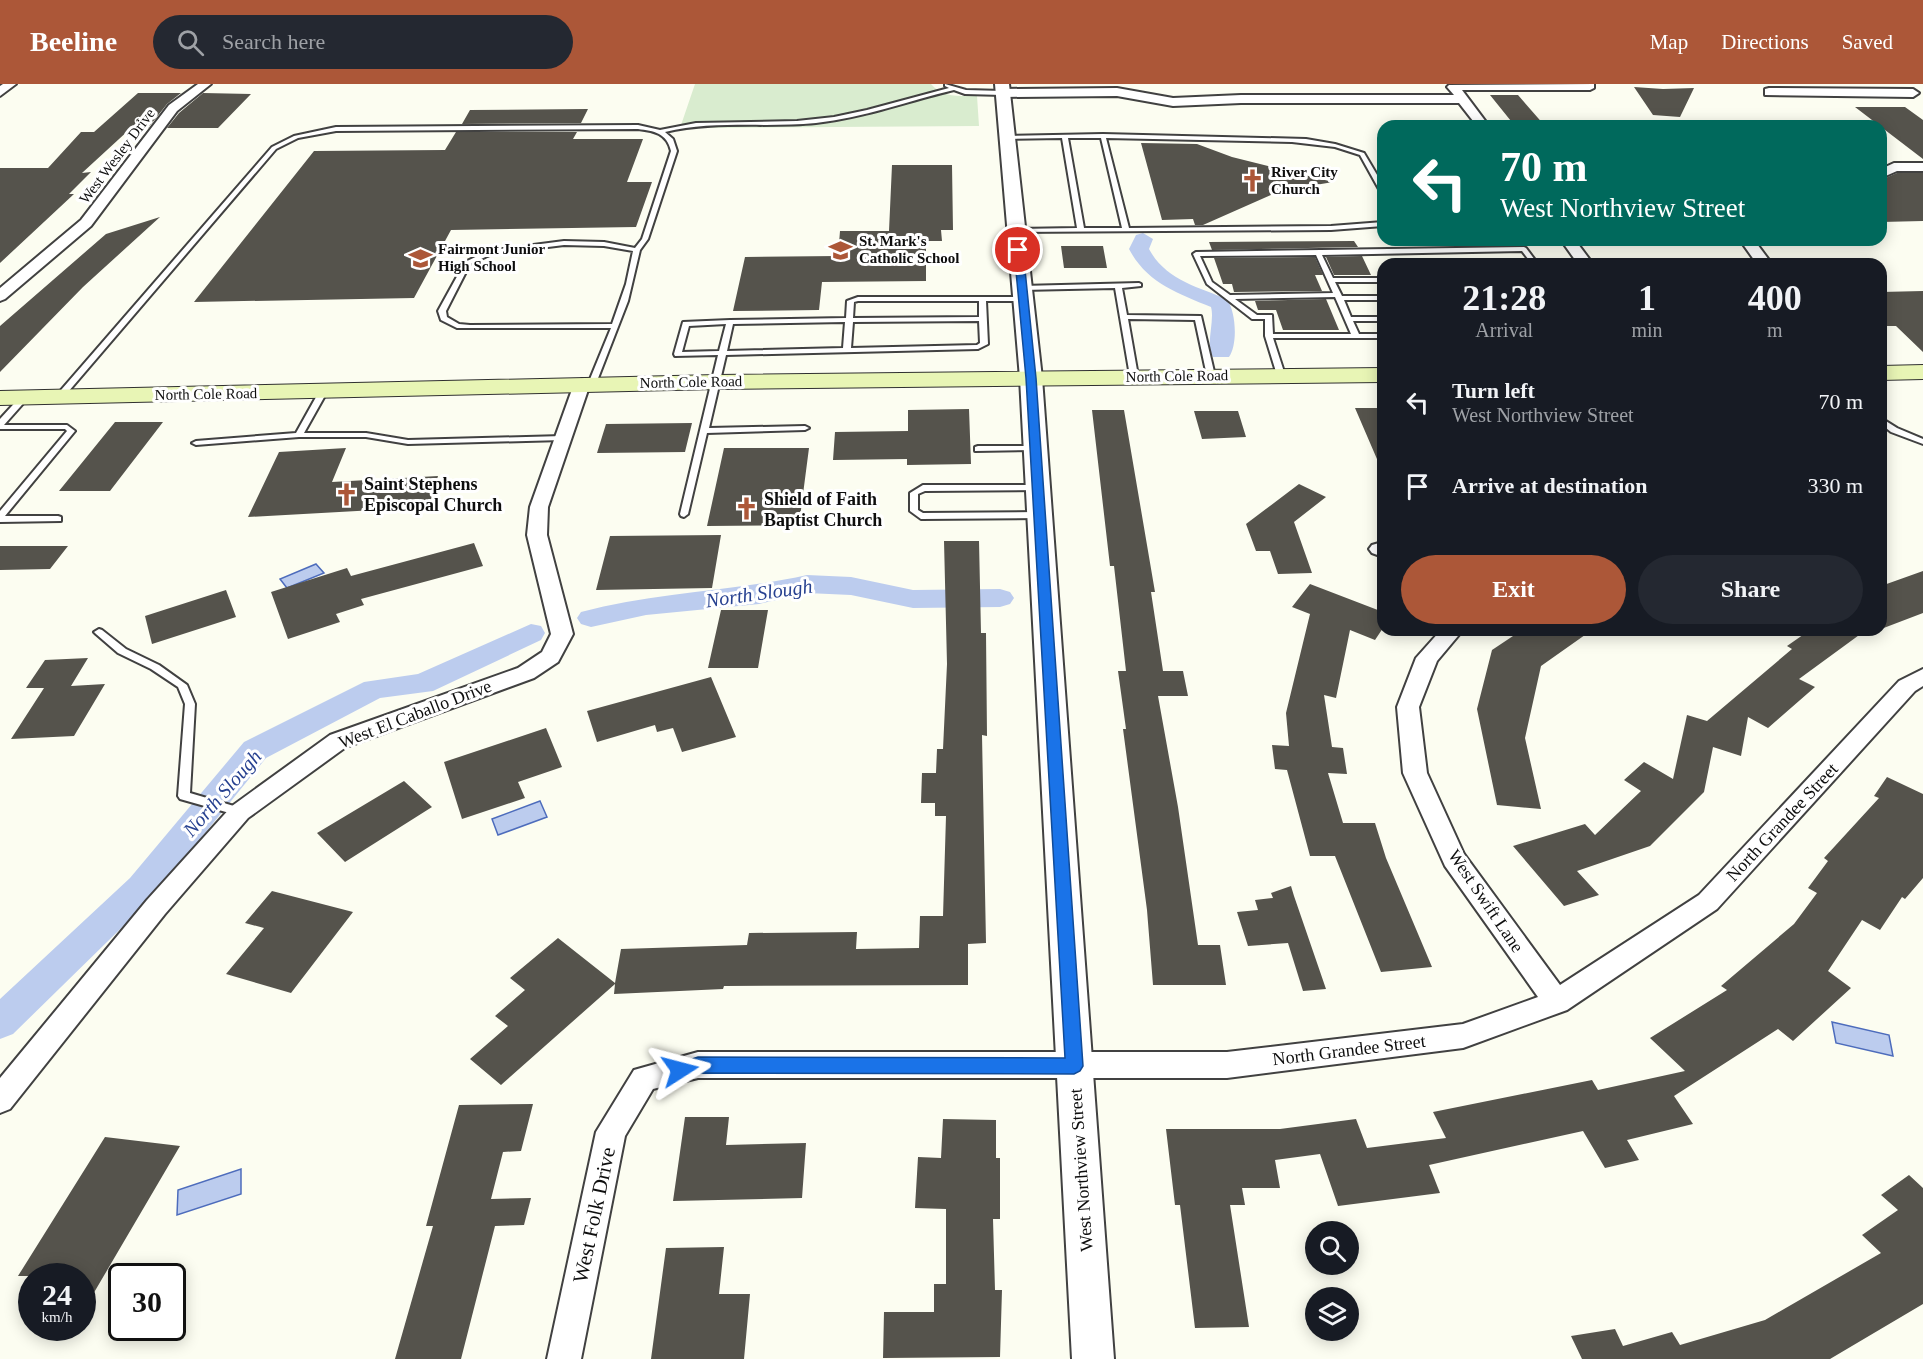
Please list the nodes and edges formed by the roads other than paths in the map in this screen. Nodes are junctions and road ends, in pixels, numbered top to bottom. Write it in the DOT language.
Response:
graph roads {
  1 [pos="10,84"];
  2 [pos="205,84"];
  3 [pos="945,84"];
  4 [pos="1900,84"];
  5 [pos="1452,85"];
  6 [pos="1590,86"];
  7 [pos="954,88"];
  8 [pos="1003,88"];
  9 [pos="0,92"];
  10 [pos="1769,92"];
  11 [pos="1918,97"];
  12 [pos="1463,99"];
  13 [pos="1479,120"];
  14 [pos="660,132"];
  15 [pos="1065,136"];
  16 [pos="1103,136"];
  17 [pos="1008,137"];
  18 [pos="1923,167"];
  19 [pos="1887,171"];
  20 [pos="1377,180"];
  21 [pos="1377,224"];
  22 [pos="1081,230"];
  23 [pos="1126,230"];
  24 [pos="1017,231"];
  25 [pos="636,250"];
  26 [pos="1318,253"];
  27 [pos="1531,258"];
  28 [pos="1331,280"];
  29 [pos="1377,280"];
  30 [pos="1139,285"];
  31 [pos="1118,286"];
  32 [pos="1023,293"];
  33 [pos="0,296"];
  34 [pos="1228,297"];
  35 [pos="1338,297"];
  36 [pos="1377,298"];
  37 [pos="982,299"];
  38 [pos="1124,317"];
  39 [pos="983,319"];
  40 [pos="1348,319"];
  41 [pos="1377,319"];
  42 [pos="849,320"];
  43 [pos="730,322"];
  44 [pos="614,326"];
  45 [pos="1269,336"];
  46 [pos="1356,336"];
  47 [pos="1377,336"];
  48 [pos="847,349"];
  49 [pos="722,354"];
  50 [pos="1923,372"];
  51 [pos="1887,373"];
  52 [pos="1281,375"];
  53 [pos="1377,375"];
  54 [pos="1134,376"];
  55 [pos="1211,376"];
  56 [pos="1031,378"];
  57 [pos="717,382"];
  58 [pos="587,384"];
  59 [pos="323,392"];
  60 [pos="60,397"];
  61 [pos="0,398"];
  62 [pos="24,398"];
  63 [pos="0,425"];
  64 [pos="1887,425"];
  65 [pos="805,428"];
  66 [pos="704,432"];
  67 [pos="299,435"];
  68 [pos="563,438"];
  69 [pos="1923,442"];
  70 [pos="195,443"];
  71 [pos="1035,448"];
  72 [pos="978,449"];
  73 [pos="1038,501"];
  74 [pos="684,514"];
  75 [pos="0,518"];
  76 [pos="58,519"];
  77 [pos="99,632"];
  78 [pos="1447,636"];
  79 [pos="1923,676"];
  80 [pos="240,812"];
  81 [pos="1557,1002"];
  82 [pos="1074,1066"];
  83 [pos="644,1079"];
  84 [pos="0,1100"];
  85 [pos="564,1359"];
  86 [pos="1093,1359"];
  1 -- 9 [label="street"];
  2 -- 33 [label="street, West Wesley Drive"];
  3 -- 7 [label="lane"];
  4 -- 11 [label="street"];
  5 -- 6 [label="street"];
  5 -- 12 [label="street"];
  7 -- 8 [label="lane"];
  7 -- 14 [label="lane"];
  8 -- 12 [label="street"];
  8 -- 17 [label="street, West Northview Street"];
  10 -- 11 [label="street"];
  12 -- 13 [label="street"];
  14 -- 25 [label="lane"];
  14 -- 60 [label="lane"];
  15 -- 16 [label="lane"];
  15 -- 17 [label="lane"];
  15 -- 22 [label="lane"];
  16 -- 20 [label="lane"];
  16 -- 23 [label="lane"];
  17 -- 24 [label="street, West Northview Street"];
  18 -- 19 [label="street"];
  21 -- 23 [label="lane"];
  22 -- 23 [label="lane"];
  22 -- 24 [label="lane"];
  24 -- 32 [label="street, West Northview Street"];
  25 -- 44 [label="lane"];
  25 -- 44 [label="lane"];
  26 -- 27 [label="lane"];
  26 -- 28 [label="lane"];
  26 -- 34 [label="lane"];
  28 -- 29 [label="lane"];
  28 -- 35 [label="lane"];
  30 -- 31 [label="lane"];
  31 -- 32 [label="lane"];
  31 -- 38 [label="lane"];
  32 -- 37 [label="lane"];
  32 -- 56 [label="street, West Northview Street"];
  34 -- 35 [label="lane"];
  34 -- 45 [label="lane"];
  35 -- 36 [label="lane"];
  35 -- 40 [label="lane"];
  37 -- 39 [label="lane"];
  37 -- 42 [label="lane"];
  38 -- 54 [label="lane"];
  38 -- 55 [label="lane"];
  39 -- 42 [label="lane"];
  39 -- 48 [label="lane"];
  40 -- 41 [label="lane"];
  40 -- 46 [label="lane"];
  42 -- 43 [label="lane"];
  42 -- 48 [label="lane"];
  43 -- 49 [label="lane"];
  43 -- 49 [label="lane"];
  44 -- 58 [label="lane"];
  45 -- 46 [label="lane"];
  45 -- 52 [label="lane"];
  46 -- 47 [label="lane"];
  48 -- 49 [label="lane"];
  49 -- 57 [label="lane"];
  50 -- 51 [label="main road"];
  52 -- 53 [label="main road, North Cole Road"];
  52 -- 55 [label="main road, North Cole Road"];
  54 -- 55 [label="main road, North Cole Road"];
  54 -- 56 [label="main road, North Cole Road"];
  56 -- 57 [label="main road, North Cole Road"];
  56 -- 71 [label="street, West Northview Street"];
  57 -- 58 [label="main road, North Cole Road"];
  57 -- 66 [label="lane"];
  58 -- 59 [label="main road, North Cole Road"];
  58 -- 68 [label="street, West El Caballo Drive"];
  59 -- 60 [label="main road, North Cole Road"];
  59 -- 67 [label="lane"];
  60 -- 62 [label="main road, North Cole Road"];
  61 -- 62 [label="main road, North Cole Road"];
  62 -- 63 [label="lane"];
  63 -- 75 [label="lane"];
  64 -- 69 [label="lane"];
  65 -- 66 [label="lane"];
  66 -- 74 [label="lane"];
  67 -- 68 [label="lane"];
  67 -- 70 [label="lane"];
  68 -- 80 [label="street, West El Caballo Drive"];
  71 -- 72 [label="lane"];
  71 -- 73 [label="street, West Northview Street"];
  73 -- 73 [label="lane"];
  73 -- 82 [label="street, West Northview Street"];
  75 -- 76 [label="lane"];
  77 -- 80 [label="lane"];
  78 -- 81 [label="street, West Swift Lane"];
  79 -- 81 [label="street, North Grandee Street"];
  80 -- 84 [label="street, West El Caballo Drive"];
  81 -- 82 [label="street, North Grandee Street"];
  82 -- 83 [label="street, North Grandee Street"];
  82 -- 86 [label="street, West Northview Street"];
  83 -- 85 [label="street, West Folk Drive"];
}
